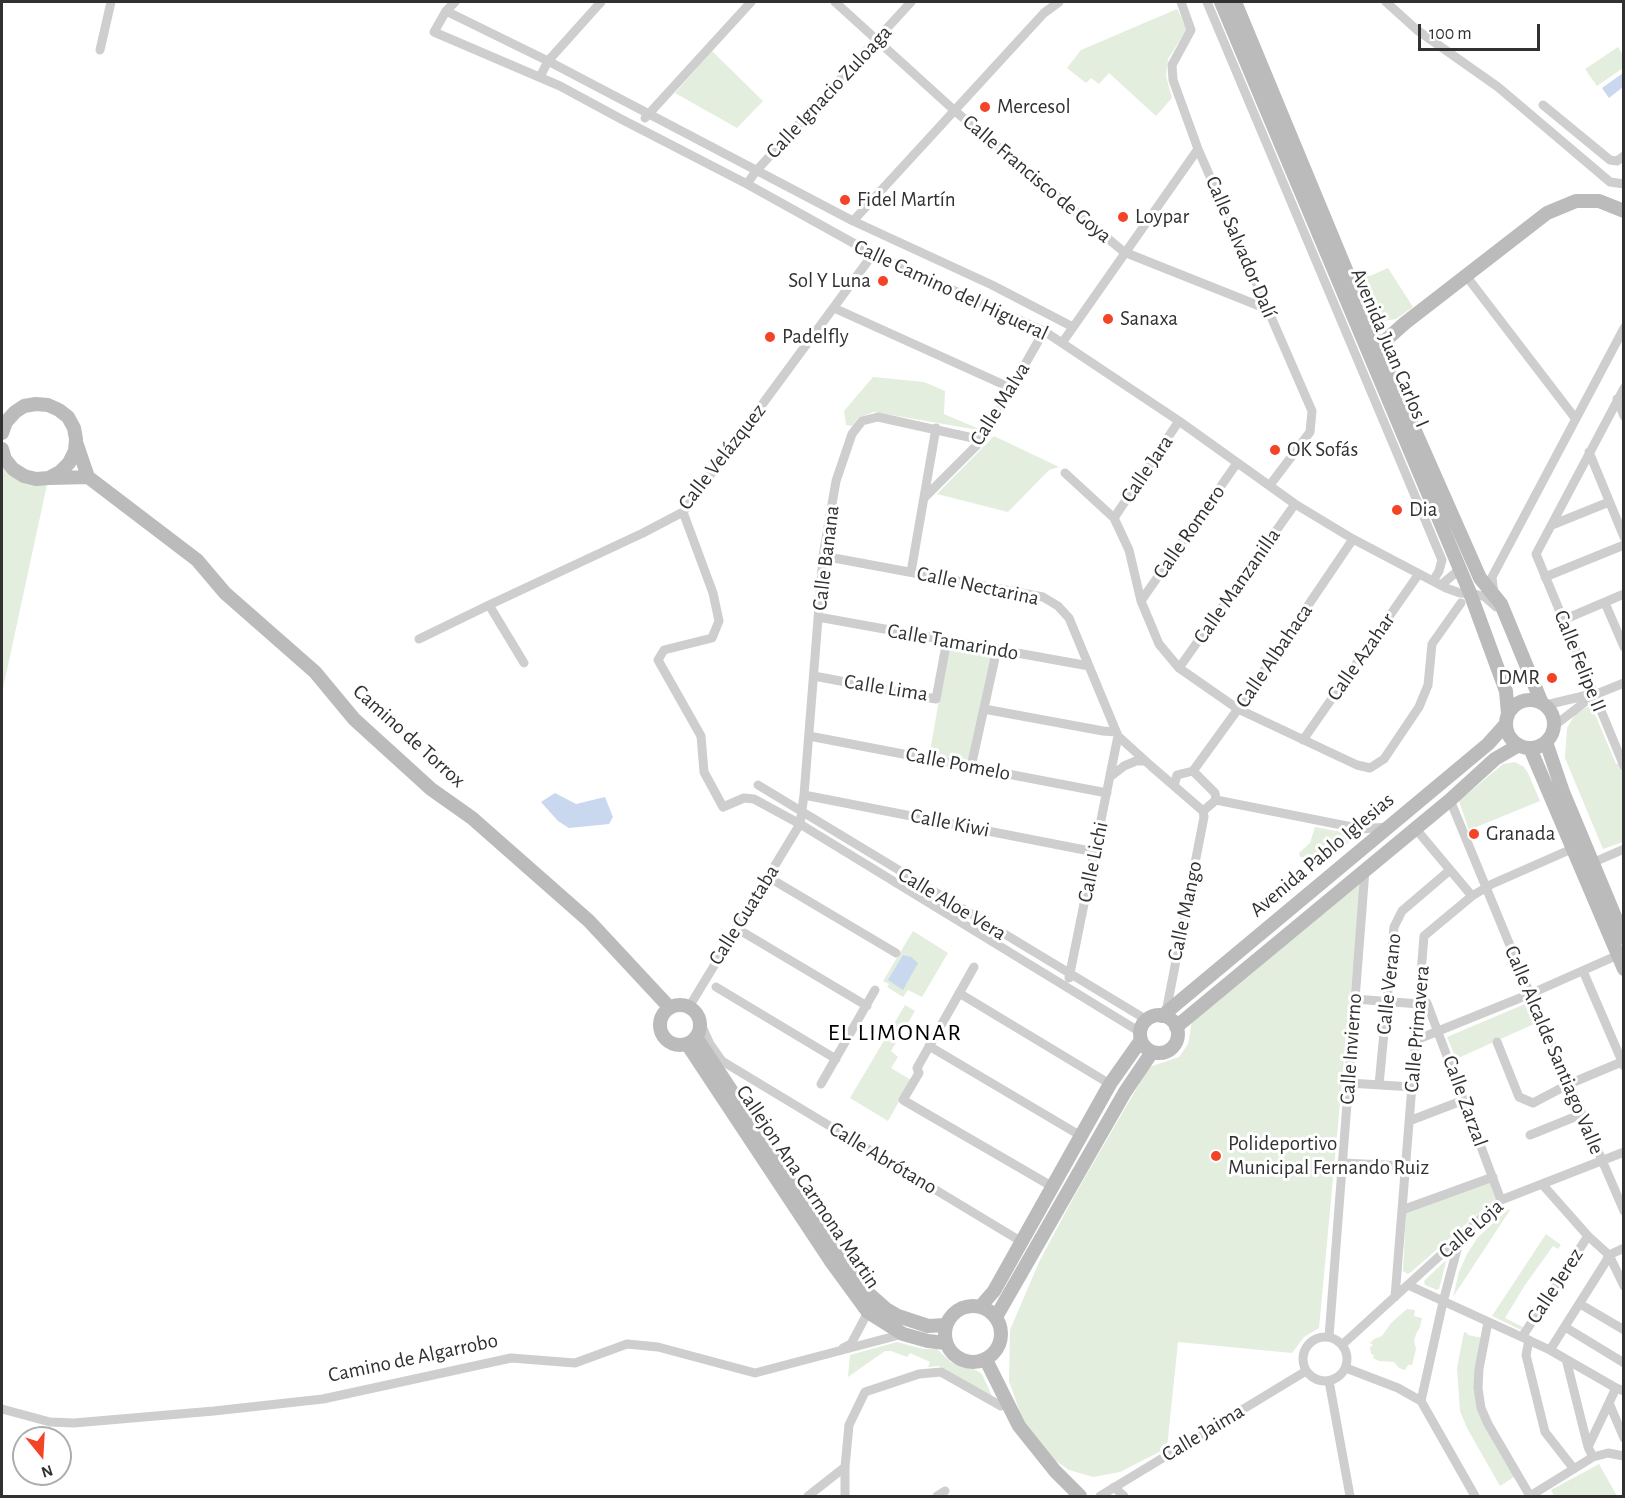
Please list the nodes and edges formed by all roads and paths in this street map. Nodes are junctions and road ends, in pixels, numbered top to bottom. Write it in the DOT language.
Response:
graph roads {
  1 [pos="111,2"];
  2 [pos="455,2"];
  3 [pos="601,2"];
  4 [pos="751,2"];
  5 [pos="836,2"];
  6 [pos="911,2"];
  7 [pos="1059,2"];
  8 [pos="1181,2"];
  9 [pos="1207,2"];
  10 [pos="1221,2"];
  11 [pos="1235,2"];
  12 [pos="1386,2"];
  13 [pos="446,11"];
  14 [pos="877,39"];
  15 [pos="100,50"];
  16 [pos="548,61"];
  17 [pos="540,77"];
  18 [pos="1543,105"];
  19 [pos="955,111"];
  20 [pos="648,115"];
  21 [pos="638,127"];
  22 [pos="1198,149"];
  23 [pos="1623,156"];
  24 [pos="756,171"];
  25 [pos="747,184"];
  26 [pos="1623,184"];
  27 [pos="1623,211"];
  28 [pos="853,221"];
  29 [pos="1124,252"];
  30 [pos="873,254"];
  31 [pos="1467,277"];
  32 [pos="834,308"];
  33 [pos="1267,309"];
  34 [pos="1405,323"];
  35 [pos="1073,327"];
  36 [pos="1371,328"];
  37 [pos="1623,328"];
  38 [pos="1044,331"];
  39 [pos="1062,343"];
  40 [pos="1378,347"];
  41 [pos="1011,388"];
  42 [pos="1623,388"];
  43 [pos="1617,399"];
  44 [pos="8,411"];
  45 [pos="1623,416"];
  46 [pos="1575,418"];
  47 [pos="1179,421"];
  48 [pos="936,428"];
  49 [pos="2,433"];
  50 [pos="982,440"];
  51 [pos="76,442"];
  52 [pos="2,449"];
  53 [pos="1589,452"];
  54 [pos="1237,463"];
  55 [pos="1065,473"];
  56 [pos="88,477"];
  57 [pos="49,478"];
  58 [pos="1270,485"];
  59 [pos="924,498"];
  60 [pos="1610,502"];
  61 [pos="1295,504"];
  62 [pos="683,512"];
  63 [pos="1114,518"];
  64 [pos="1552,525"];
  65 [pos="1623,537"];
  66 [pos="1353,539"];
  67 [pos="1623,544"];
  68 [pos="823,556"];
  69 [pos="1460,569"];
  70 [pos="911,572"];
  71 [pos="1418,574"];
  72 [pos="1545,577"];
  73 [pos="1440,585"];
  74 [pos="1494,594"];
  75 [pos="1623,594"];
  76 [pos="1141,601"];
  77 [pos="1469,601"];
  78 [pos="1605,603"];
  79 [pos="489,605"];
  80 [pos="818,617"];
  81 [pos="1563,620"];
  82 [pos="419,639"];
  83 [pos="947,640"];
  84 [pos="1515,640"];
  85 [pos="1623,647"];
  86 [pos="997,650"];
  87 [pos="524,663"];
  88 [pos="1089,666"];
  89 [pos="1179,668"];
  90 [pos="814,676"];
  91 [pos="1623,683"];
  92 [pos="1594,695"];
  93 [pos="1543,703"];
  94 [pos="984,709"];
  95 [pos="1238,709"];
  96 [pos="1507,719"];
  97 [pos="1554,726"];
  98 [pos="1117,734"];
  99 [pos="809,736"];
  100 [pos="1623,737"];
  101 [pos="1303,740"];
  102 [pos="1613,741"];
  103 [pos="1546,742"];
  104 [pos="1525,747"];
  105 [pos="1145,761"];
  106 [pos="1623,766"];
  107 [pos="971,767"];
  108 [pos="1193,771"];
  109 [pos="1110,777"];
  110 [pos="758,785"];
  111 [pos="1174,786"];
  112 [pos="1107,793"];
  113 [pos="804,795"];
  114 [pos="1216,800"];
  115 [pos="1450,800"];
  116 [pos="1203,811"];
  117 [pos="801,813"];
  118 [pos="800,824"];
  119 [pos="1389,827"];
  120 [pos="1415,828"];
  121 [pos="1362,829"];
  122 [pos="1368,845"];
  123 [pos="1574,848"];
  124 [pos="1623,849"];
  125 [pos="1095,852"];
  126 [pos="1592,863"];
  127 [pos="1365,870"];
  128 [pos="1450,870"];
  129 [pos="768,877"];
  130 [pos="1486,889"];
  131 [pos="1472,896"];
  132 [pos="736,927"];
  133 [pos="1623,938"];
  134 [pos="896,953"];
  135 [pos="1618,955"];
  136 [pos="974,967"];
  137 [pos="1623,969"];
  138 [pos="1583,970"];
  139 [pos="1069,974"];
  140 [pos="1171,977"];
  141 [pos="716,987"];
  142 [pos="1068,987"];
  143 [pos="875,990"];
  144 [pos="1191,991"];
  145 [pos="959,993"];
  146 [pos="1530,994"];
  147 [pos="1355,999"];
  148 [pos="1386,1001"];
  149 [pos="1419,1004"];
  150 [pos="867,1006"];
  151 [pos="688,1007"];
  152 [pos="670,1008"];
  153 [pos="1164,1014"];
  154 [pos="700,1022"];
  155 [pos="1176,1027"];
  156 [pos="1143,1031"];
  157 [pos="1439,1032"];
  158 [pos="692,1040"];
  159 [pos="1416,1040"];
  160 [pos="1497,1042"];
  161 [pos="929,1046"];
  162 [pos="1152,1052"];
  163 [pos="836,1059"];
  164 [pos="1623,1063"];
  165 [pos="744,1074"];
  166 [pos="1349,1083"];
  167 [pos="821,1084"];
  168 [pos="1110,1084"];
  169 [pos="1379,1084"];
  170 [pos="1569,1084"];
  171 [pos="728,1085"];
  172 [pos="1412,1087"];
  173 [pos="1464,1100"];
  174 [pos="1582,1114"];
  175 [pos="1409,1121"];
  176 [pos="1530,1135"];
  177 [pos="1081,1136"];
  178 [pos="1623,1152"];
  179 [pos="1602,1161"];
  180 [pos="1343,1163"];
  181 [pos="1405,1166"];
  182 [pos="1493,1177"];
  183 [pos="1542,1184"];
  184 [pos="1053,1186"];
  185 [pos="1501,1200"];
  186 [pos="1402,1210"];
  187 [pos="1623,1210"];
  188 [pos="1588,1236"];
  189 [pos="1461,1237"];
  190 [pos="1022,1242"];
  191 [pos="1623,1248"];
  192 [pos="1609,1255"];
  193 [pos="1408,1285"];
  194 [pos="1623,1286"];
  195 [pos="1395,1297"];
  196 [pos="1443,1302"];
  197 [pos="1580,1304"];
  198 [pos="980,1307"];
  199 [pos="886,1309"];
  200 [pos="868,1312"];
  201 [pos="996,1317"];
  202 [pos="1488,1322"];
  203 [pos="946,1324"];
  204 [pos="1565,1327"];
  205 [pos="1623,1330"];
  206 [pos="903,1334"];
  207 [pos="1329,1336"];
  208 [pos="1525,1339"];
  209 [pos="946,1343"];
  210 [pos="1342,1344"];
  211 [pos="1550,1350"];
  212 [pos="827,1355"];
  213 [pos="1566,1359"];
  214 [pos="986,1360"];
  215 [pos="1623,1363"];
  216 [pos="1346,1368"];
  217 [pos="1306,1371"];
  218 [pos="1329,1381"];
  219 [pos="1620,1390"];
  220 [pos="1421,1401"];
  221 [pos="1007,1403"];
  222 [pos="1609,1403"];
  223 [pos="2,1409"];
  224 [pos="1623,1438"];
  225 [pos="1588,1447"];
  226 [pos="1623,1456"];
  227 [pos="1593,1457"];
  228 [pos="845,1467"];
  229 [pos="1574,1469"];
  230 [pos="1114,1487"];
  231 [pos="1530,1496"];
  232 [pos="808,1497"];
  233 [pos="845,1497"];
  234 [pos="1080,1497"];
  235 [pos="1100,1497"];
  236 [pos="1124,1497"];
  237 [pos="1350,1497"];
  238 [pos="1475,1497"];
  1 -- 15 [label="street"];
  2 -- 13 [label="street"];
  3 -- 16 [label="street"];
  4 -- 20 [label="street"];
  5 -- 14 [label="street, Calle Francisco de Goya"];
  6 -- 14 [label="street, Calle Ignacio Zuloaga"];
  7 -- 19 [label="street"];
  8 -- 22 [label="street, Calle Salvador Dalí"];
  9 -- 73 [label="street"];
  10 -- 69 [label="street, Avenida Juan Carlos I"];
  11 -- 36 [label="street, Avenida Juan Carlos I"];
  12 -- 26 [label="street"];
  13 -- 16 [label="street, Calle Camino del Higueral"];
  13 -- 17 [label="street, Calle Camino del Higueral"];
  14 -- 19 [label="street, Calle Francisco de Goya"];
  14 -- 24 [label="street, Calle Ignacio Zuloaga"];
  16 -- 17 [label="street"];
  16 -- 20 [label="street, Calle Camino del Higueral"];
  17 -- 21 [label="street, Calle Camino del Higueral"];
  18 -- 23 [label="street"];
  19 -- 28 [label="street"];
  19 -- 29 [label="street, Calle Francisco de Goya"];
  20 -- 21 [label="street"];
  20 -- 24 [label="street, Calle Camino del Higueral"];
  21 -- 25 [label="street, Calle Camino del Higueral"];
  22 -- 29 [label="street"];
  22 -- 33 [label="street, Calle Salvador Dalí"];
  24 -- 25 [label="street, Calle Ignacio Zuloaga"];
  24 -- 28 [label="street, Calle Camino del Higueral"];
  25 -- 30 [label="street, Calle Camino del Higueral"];
  27 -- 31 [label="street"];
  28 -- 35 [label="street, Calle Camino del Higueral"];
  29 -- 33 [label="street, Calle Francisco de Goya"];
  29 -- 35 [label="street"];
  30 -- 32 [label="street, Calle Velázquez"];
  30 -- 38 [label="street, Calle Camino del Higueral"];
  31 -- 34 [label="street"];
  31 -- 46 [label="street"];
  32 -- 41 [label="street"];
  32 -- 62 [label="street, Calle Velázquez"];
  33 -- 58 [label="street, Calle Salvador Dalí"];
  34 -- 36 [label="street"];
  34 -- 40 [label="street"];
  35 -- 39 [label="street"];
  36 -- 40 [label="street, Avenida Juan Carlos I"];
  37 -- 46 [label="street"];
  38 -- 39 [label="street, Calle Camino del Higueral"];
  38 -- 41 [label="street, Calle Malva"];
  39 -- 47 [label="street, Calle Camino del Higueral"];
  40 -- 74 [label="street, Avenida Juan Carlos I"];
  41 -- 50 [label="street, Calle Malva"];
  42 -- 43 [label="street"];
  43 -- 45 [label="street"];
  43 -- 53 [label="street"];
  44 -- 49 [label="street"];
  44 -- 51 [label="street"];
  46 -- 74 [label="street"];
  47 -- 54 [label="street, Calle Camino del Higueral"];
  47 -- 63 [label="street, Calle Jara"];
  48 -- 50 [label="street, Calle Banana"];
  48 -- 59 [label="street, Calle Malva"];
  48 -- 68 [label="street, Calle Banana"];
  50 -- 59 [label="street, Calle Malva"];
  51 -- 56 [label="street"];
  51 -- 57 [label="street"];
  52 -- 57 [label="street"];
  53 -- 60 [label="street"];
  53 -- 64 [label="street"];
  54 -- 58 [label="street, Calle Camino del Higueral"];
  54 -- 76 [label="street, Calle Romero"];
  55 -- 63 [label="street"];
  56 -- 57 [label="street"];
  56 -- 152 [label="street, Camino de Torrox"];
  58 -- 61 [label="street, Calle Camino del Higueral"];
  59 -- 70 [label="street, Calle Malva"];
  60 -- 64 [label="street"];
  60 -- 65 [label="street"];
  61 -- 66 [label="street, Calle Camino del Higueral"];
  61 -- 89 [label="street, Calle Manzanilla"];
  62 -- 79 [label="street, Calle Velázquez"];
  62 -- 118 [label="street, Calle Aloe Vera"];
  63 -- 76 [label="street"];
  64 -- 72 [label="street, Calle Felipe II"];
  66 -- 71 [label="street, Calle Camino del Higueral"];
  66 -- 95 [label="street, Calle Albahaca"];
  67 -- 72 [label="street"];
  68 -- 70 [label="street, Calle Nectarina"];
  68 -- 80 [label="street, Calle Banana"];
  69 -- 73 [label="street"];
  69 -- 77 [label="street, Avenida Juan Carlos I"];
  70 -- 88 [label="street, Calle Nectarina"];
  71 -- 73 [label="street, Calle Camino del Higueral"];
  71 -- 101 [label="street, Calle Azahar"];
  72 -- 81 [label="street, Calle Felipe II"];
  73 -- 77 [label="street, Calle Camino del Higueral"];
  74 -- 84 [label="street, Avenida Juan Carlos I"];
  75 -- 78 [label="street"];
  76 -- 89 [label="street"];
  77 -- 84 [label="street, Calle Camino del Higueral"];
  77 -- 96 [label="street, Avenida Juan Carlos I"];
  77 -- 101 [label="street"];
  78 -- 81 [label="street"];
  78 -- 85 [label="street"];
  79 -- 82 [label="street, Calle Velázquez"];
  79 -- 87 [label="street"];
  80 -- 83 [label="street, Calle Tamarindo"];
  80 -- 90 [label="street, Calle Banana"];
  81 -- 92 [label="street, Calle Felipe II"];
  83 -- 86 [label="street, Calle Tamarindo"];
  83 -- 90 [label="street, Calle Lima"];
  84 -- 93 [label="street, Avenida Juan Carlos I"];
  86 -- 88 [label="street, Calle Tamarindo"];
  86 -- 94 [label="street"];
  88 -- 98 [label="street, Calle Nectarina"];
  89 -- 95 [label="street"];
  90 -- 99 [label="street, Calle Banana"];
  91 -- 92 [label="street"];
  92 -- 93 [label="street"];
  92 -- 97 [label="street"];
  92 -- 102 [label="street, Calle Felipe II"];
  93 -- 96 [label="street"];
  93 -- 97 [label="street"];
  94 -- 98 [label="street"];
  94 -- 107 [label="street"];
  95 -- 101 [label="street"];
  95 -- 108 [label="street, Calle Albahaca"];
  96 -- 104 [label="street"];
  96 -- 119 [label="street, Avenida Pablo Iglesias"];
  97 -- 103 [label="street"];
  98 -- 105 [label="street, Calle Nectarina"];
  98 -- 109 [label="street, Calle Lichi"];
  99 -- 107 [label="street, Calle Pomelo"];
  99 -- 113 [label="street, Calle Banana"];
  100 -- 102 [label="street"];
  102 -- 106 [label="street, Calle Felipe II"];
  103 -- 104 [label="street"];
  103 -- 126 [label="street"];
  104 -- 115 [label="street, Avenida Pablo Iglesias"];
  104 -- 123 [label="street"];
  105 -- 109 [label="street"];
  105 -- 111 [label="street, Calle Nectarina"];
  107 -- 112 [label="street, Calle Pomelo"];
  108 -- 111 [label="street, Calle Albahaca"];
  108 -- 114 [label="street"];
  109 -- 112 [label="street, Calle Lichi"];
  110 -- 117 [label="street, Calle Aloe Vera"];
  111 -- 116 [label="street, Calle Nectarina"];
  112 -- 125 [label="street, Calle Lichi"];
  113 -- 117 [label="street, Calle Banana"];
  113 -- 125 [label="street, Calle Kiwi"];
  114 -- 116 [label="street"];
  114 -- 121 [label="street"];
  115 -- 120 [label="street, Avenida Pablo Iglesias"];
  115 -- 130 [label="street, Calle Alcalde Santiago Valle"];
  116 -- 140 [label="street, Calle Mango"];
  117 -- 118 [label="street, Calle Banana"];
  117 -- 139 [label="street, Calle Aloe Vera"];
  118 -- 129 [label="street, Calle Guataba"];
  118 -- 142 [label="street, Calle Aloe Vera"];
  119 -- 121 [label="street"];
  119 -- 122 [label="street, Avenida Pablo Iglesias"];
  120 -- 127 [label="street, Avenida Pablo Iglesias"];
  120 -- 128 [label="street"];
  121 -- 122 [label="street"];
  122 -- 144 [label="street, Avenida Pablo Iglesias"];
  123 -- 130 [label="street, Calle Primavera"];
  123 -- 135 [label="street"];
  124 -- 126 [label="street"];
  125 -- 139 [label="street, Calle Lichi"];
  126 -- 133 [label="street"];
  127 -- 147 [label="street, Calle Invierno"];
  127 -- 155 [label="street, Avenida Pablo Iglesias"];
  128 -- 131 [label="street"];
  128 -- 148 [label="street, Calle Verano"];
  129 -- 132 [label="street, Calle Guataba"];
  129 -- 134 [label="street"];
  130 -- 131 [label="street, Calle Primavera"];
  130 -- 146 [label="street, Calle Alcalde Santiago Valle"];
  131 -- 149 [label="street, Calle Primavera"];
  132 -- 150 [label="street"];
  132 -- 151 [label="street, Calle Guataba"];
  135 -- 137 [label="street"];
  135 -- 138 [label="street"];
  136 -- 145 [label="street"];
  138 -- 146 [label="street"];
  138 -- 164 [label="street"];
  139 -- 142 [label="street, Calle Lichi"];
  139 -- 156 [label="street, Calle Aloe Vera"];
  140 -- 144 [label="street"];
  140 -- 153 [label="street, Calle Mango"];
  141 -- 163 [label="street"];
  142 -- 156 [label="street, Calle Aloe Vera"];
  143 -- 150 [label="street"];
  144 -- 153 [label="street, Avenida Pablo Iglesias"];
  145 -- 161 [label="street"];
  145 -- 168 [label="street"];
  146 -- 157 [label="street"];
  146 -- 170 [label="street, Calle Alcalde Santiago Valle"];
  147 -- 148 [label="street"];
  147 -- 166 [label="street, Calle Invierno"];
  148 -- 149 [label="street"];
  148 -- 169 [label="street, Calle Verano"];
  149 -- 157 [label="street, Calle Zarzal"];
  149 -- 159 [label="street, Calle Primavera"];
  150 -- 163 [label="street"];
  151 -- 152 [label="street"];
  151 -- 154 [label="street"];
  152 -- 158 [label="street"];
  153 -- 155 [label="street"];
  153 -- 156 [label="street"];
  154 -- 158 [label="street"];
  154 -- 165 [label="street, Calle Abrótano"];
  155 -- 162 [label="street"];
  156 -- 162 [label="street"];
  156 -- 168 [label="street"];
  157 -- 159 [label="street"];
  157 -- 173 [label="street, Calle Zarzal"];
  158 -- 171 [label="street, Callejon Ana Carmona Martin"];
  158 -- 200 [label="street, Callejon Ana Carmona Martin"];
  159 -- 172 [label="street, Calle Primavera"];
  160 -- 170 [label="street"];
  161 -- 177 [label="street"];
  161 -- 184 [label="street"];
  162 -- 201 [label="street"];
  163 -- 167 [label="street"];
  164 -- 170 [label="street"];
  165 -- 171 [label="street"];
  165 -- 190 [label="street, Calle Abrótano"];
  166 -- 169 [label="street"];
  166 -- 180 [label="street, Calle Invierno"];
  168 -- 177 [label="street"];
  169 -- 172 [label="street"];
  170 -- 174 [label="street, Calle Alcalde Santiago Valle"];
  171 -- 199 [label="street, Callejon Ana Carmona Martin"];
  172 -- 175 [label="street, Calle Primavera"];
  173 -- 175 [label="street"];
  173 -- 182 [label="street, Calle Zarzal"];
  174 -- 176 [label="street"];
  174 -- 179 [label="street, Calle Alcalde Santiago Valle"];
  175 -- 181 [label="street, Calle Primavera"];
  177 -- 184 [label="street"];
  178 -- 179 [label="street, Calle Loja"];
  179 -- 183 [label="street, Calle Loja"];
  179 -- 187 [label="street, Calle Alcalde Santiago Valle"];
  180 -- 181 [label="street"];
  180 -- 207 [label="street, Calle Invierno"];
  181 -- 186 [label="street, Calle Primavera"];
  182 -- 185 [label="street, Calle Zarzal"];
  182 -- 186 [label="street"];
  183 -- 185 [label="street, Calle Loja"];
  183 -- 188 [label="street"];
  184 -- 190 [label="street"];
  185 -- 189 [label="street, Calle Loja"];
  186 -- 195 [label="street, Calle Primavera"];
  188 -- 192 [label="street"];
  188 -- 208 [label="street, Calle Jerez"];
  189 -- 193 [label="street, Calle Loja"];
  189 -- 196 [label="street"];
  190 -- 198 [label="street"];
  191 -- 192 [label="street"];
  192 -- 194 [label="street"];
  192 -- 197 [label="street"];
  193 -- 195 [label="street, Calle Loja"];
  193 -- 196 [label="street"];
  195 -- 210 [label="street, Calle Loja"];
  196 -- 202 [label="street"];
  196 -- 220 [label="street"];
  197 -- 204 [label="street"];
  197 -- 205 [label="street"];
  198 -- 201 [label="street"];
  198 -- 203 [label="street"];
  199 -- 200 [label="street"];
  199 -- 203 [label="street, Callejon Ana Carmona Martin"];
  200 -- 206 [label="street, Callejon Ana Carmona Martin"];
  200 -- 212 [label="street, Camino de Algarrobo"];
  201 -- 214 [label="street"];
  202 -- 208 [label="street"];
  202 -- 231 [label="street"];
  203 -- 209 [label="street"];
  204 -- 211 [label="street"];
  204 -- 215 [label="street"];
  206 -- 209 [label="street, Callejon Ana Carmona Martin"];
  206 -- 212 [label="street, Camino de Algarrobo"];
  207 -- 210 [label="street"];
  207 -- 217 [label="street"];
  208 -- 211 [label="street"];
  208 -- 229 [label="street"];
  209 -- 214 [label="street"];
  210 -- 216 [label="street"];
  211 -- 213 [label="street"];
  212 -- 223 [label="street, Camino de Algarrobo"];
  213 -- 219 [label="street"];
  213 -- 225 [label="street"];
  214 -- 221 [label="street"];
  216 -- 218 [label="street"];
  216 -- 220 [label="street"];
  217 -- 218 [label="street"];
  217 -- 230 [label="street, Calle Jaima"];
  218 -- 237 [label="street"];
  219 -- 222 [label="street"];
  220 -- 238 [label="street"];
  221 -- 228 [label="street"];
  221 -- 234 [label="street"];
  222 -- 224 [label="street"];
  222 -- 225 [label="street"];
  225 -- 227 [label="street"];
  226 -- 227 [label="street"];
  227 -- 229 [label="street"];
  228 -- 232 [label="street"];
  228 -- 233 [label="street"];
  229 -- 231 [label="street"];
  230 -- 235 [label="street, Calle Jaima"];
  230 -- 236 [label="street"];
}
